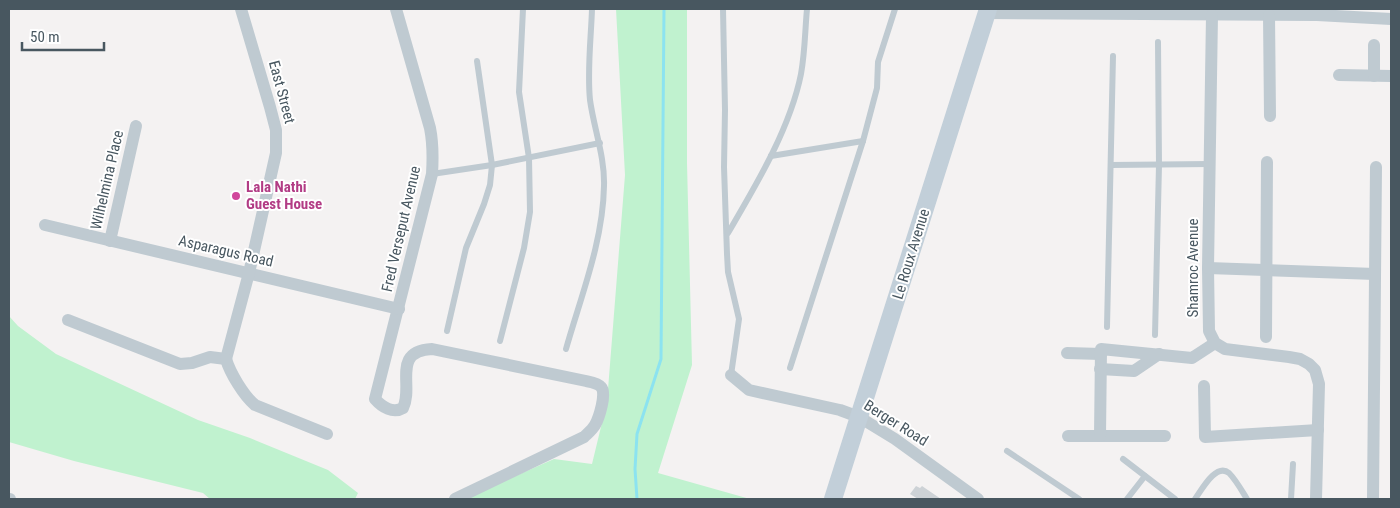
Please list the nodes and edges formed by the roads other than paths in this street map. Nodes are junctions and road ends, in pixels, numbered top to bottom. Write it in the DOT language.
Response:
graph roads {
  1 [pos="241,9"];
  2 [pos="396,9"];
  3 [pos="523,9"];
  4 [pos="592,9"];
  5 [pos="722,9"];
  6 [pos="807,9"];
  7 [pos="895,9"];
  8 [pos="987,11"];
  9 [pos="1318,12"];
  10 [pos="1212,15"];
  11 [pos="1269,15"];
  12 [pos="1391,19"];
  13 [pos="1158,42"];
  14 [pos="1374,45"];
  15 [pos="1113,56"];
  16 [pos="476,61"];
  17 [pos="1339,75"];
  18 [pos="1374,76"];
  19 [pos="1391,76"];
  20 [pos="1270,116"];
  21 [pos="136,126"];
  22 [pos="863,141"];
  23 [pos="600,143"];
  24 [pos="771,156"];
  25 [pos="529,158"];
  26 [pos="1267,162"];
  27 [pos="1210,164"];
  28 [pos="492,165"];
  29 [pos="1111,165"];
  30 [pos="1159,165"];
  31 [pos="1376,167"];
  32 [pos="432,174"];
  33 [pos="45,224"];
  34 [pos="727,234"];
  35 [pos="110,240"];
  36 [pos="1208,268"];
  37 [pos="1266,270"];
  38 [pos="249,272"];
  39 [pos="1375,274"];
  40 [pos="399,309"];
  41 [pos="68,320"];
  42 [pos="1106,327"];
  43 [pos="446,330"];
  44 [pos="1155,334"];
  45 [pos="1266,337"];
  46 [pos="500,341"];
  47 [pos="1215,343"];
  48 [pos="566,349"];
  49 [pos="1101,352"];
  50 [pos="1068,354"];
  51 [pos="1159,354"];
  52 [pos="226,359"];
  53 [pos="790,368"];
  54 [pos="1100,369"];
  55 [pos="731,376"];
  56 [pos="1204,386"];
  57 [pos="859,417"];
  58 [pos="1318,430"];
  59 [pos="327,434"];
  60 [pos="1068,436"];
  61 [pos="1100,436"];
  62 [pos="1165,436"];
  63 [pos="1007,451"];
  64 [pos="1123,459"];
  65 [pos="1293,464"];
  66 [pos="1145,476"];
  67 [pos="455,499"];
  68 [pos="833,499"];
  69 [pos="978,499"];
  70 [pos="1079,499"];
  71 [pos="1127,499"];
  72 [pos="1175,499"];
  73 [pos="1195,499"];
  74 [pos="1247,499"];
  75 [pos="1291,499"];
  76 [pos="1316,499"];
  77 [pos="1373,499"];
  1 -- 38 [label="street, East Street"];
  2 -- 32 [label="street, Fred Verseput Avenue"];
  3 -- 25 [label="lane"];
  4 -- 23 [label="lane"];
  5 -- 34 [label="lane"];
  6 -- 24 [label="lane"];
  7 -- 22 [label="lane"];
  8 -- 10 [label="street"];
  8 -- 57 [label="main road, Le Roux Avenue"];
  9 -- 11 [label="street"];
  9 -- 12 [label="street"];
  10 -- 11 [label="street"];
  10 -- 27 [label="street, Shamroc Avenue"];
  11 -- 20 [label="street"];
  13 -- 30 [label="lane"];
  14 -- 18 [label="street"];
  15 -- 29 [label="lane"];
  16 -- 28 [label="lane"];
  17 -- 18 [label="street"];
  18 -- 19 [label="street"];
  21 -- 35 [label="street, Wilhelmina Place"];
  22 -- 24 [label="lane"];
  22 -- 53 [label="lane"];
  23 -- 25 [label="lane"];
  23 -- 48 [label="lane"];
  24 -- 34 [label="lane"];
  25 -- 28 [label="lane"];
  25 -- 46 [label="lane"];
  26 -- 37 [label="street"];
  27 -- 30 [label="lane"];
  27 -- 36 [label="street, Shamroc Avenue"];
  28 -- 32 [label="lane"];
  28 -- 43 [label="lane"];
  29 -- 30 [label="lane"];
  29 -- 42 [label="lane"];
  30 -- 44 [label="lane"];
  31 -- 39 [label="street"];
  32 -- 40 [label="street, Fred Verseput Avenue"];
  33 -- 35 [label="street, Asparagus Road"];
  34 -- 55 [label="lane"];
  35 -- 38 [label="street, Asparagus Road"];
  36 -- 37 [label="street"];
  36 -- 47 [label="street, Shamroc Avenue"];
  37 -- 39 [label="street"];
  37 -- 45 [label="street"];
  38 -- 40 [label="street, Asparagus Road"];
  38 -- 52 [label="street, East Street"];
  39 -- 77 [label="street"];
  40 -- 67 [label="street, Fred Verseput Avenue"];
  41 -- 52 [label="street"];
  47 -- 51 [label="street"];
  47 -- 58 [label="street"];
  49 -- 50 [label="street"];
  49 -- 51 [label="street"];
  49 -- 54 [label="street"];
  51 -- 54 [label="street"];
  52 -- 59 [label="street"];
  54 -- 61 [label="street"];
  55 -- 57 [label="street, Berger Road"];
  56 -- 58 [label="street"];
  57 -- 68 [label="main road, Le Roux Avenue"];
  57 -- 69 [label="street, Berger Road"];
  58 -- 76 [label="street"];
  60 -- 61 [label="street"];
  61 -- 62 [label="street"];
  63 -- 70 [label="lane"];
  64 -- 66 [label="lane"];
  65 -- 75 [label="lane"];
  66 -- 71 [label="lane"];
  66 -- 72 [label="lane"];
  73 -- 74 [label="lane"];
}
